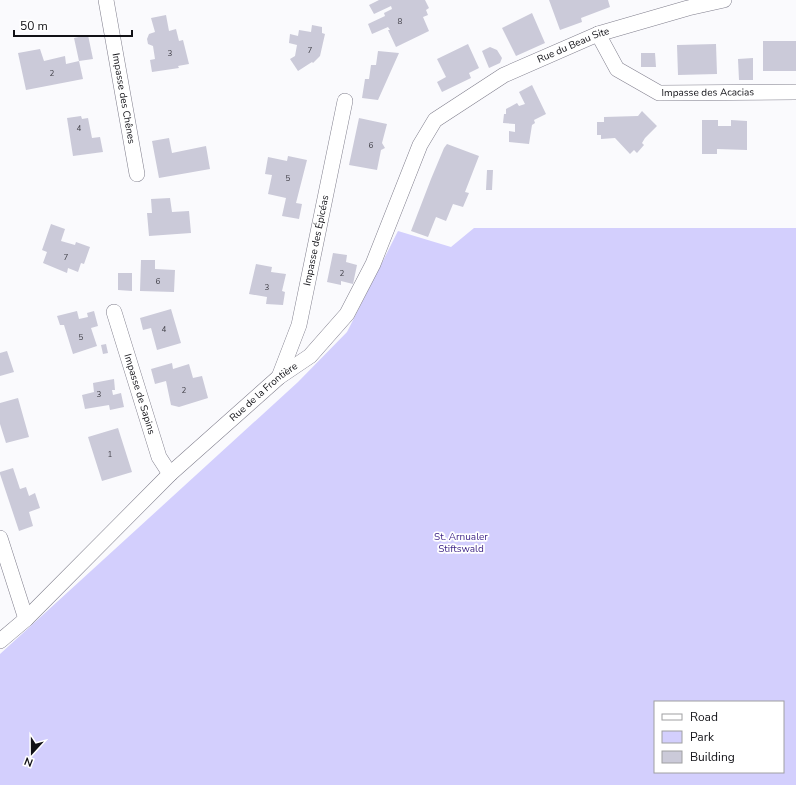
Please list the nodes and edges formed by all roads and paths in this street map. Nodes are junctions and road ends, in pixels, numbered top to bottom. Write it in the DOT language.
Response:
graph roads {
  1 [pos="106,0"];
  2 [pos="724,0"];
  3 [pos="598,34"];
  4 [pos="796,92"];
  5 [pos="345,101"];
  6 [pos="435,120"];
  7 [pos="137,174"];
  8 [pos="114,312"];
  9 [pos="279,378"];
  10 [pos="170,474"];
  11 [pos="0,538"];
  12 [pos="26,619"];
  13 [pos="0,641"];
  1 -- 7 [label="street, Impasse des Chênes"];
  2 -- 3 [label="street, Rue du Beau Site"];
  3 -- 4 [label="street, Impasse des Acacias"];
  3 -- 6 [label="street, Rue du Beau Site"];
  5 -- 9 [label="street, Impasse des Épicéas"];
  6 -- 9 [label="street, Rue de la Frontière"];
  8 -- 10 [label="street, Impasse de Sapins"];
  9 -- 10 [label="street, Rue de la Frontière"];
  10 -- 12 [label="street, Rue de la Frontière"];
  11 -- 12 [label="street"];
  12 -- 13 [label="street, Rue de la Frontière"];
}
